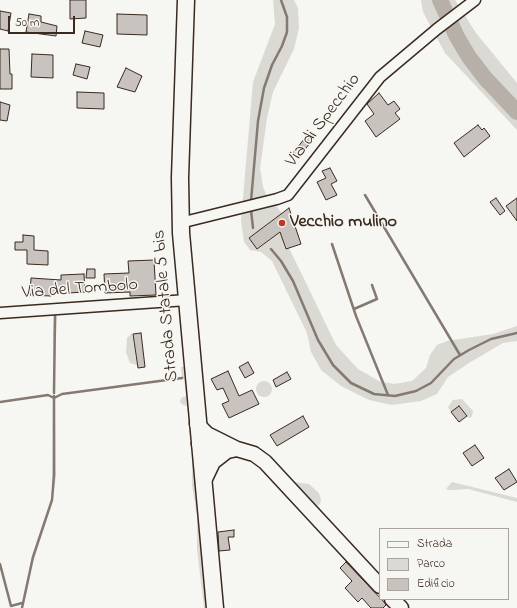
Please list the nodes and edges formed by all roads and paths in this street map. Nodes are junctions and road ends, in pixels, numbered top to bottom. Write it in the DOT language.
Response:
graph roads {
  1 [pos="186,0"];
  2 [pos="472,3"];
  3 [pos="180,223"];
  4 [pos="187,300"];
  5 [pos="0,313"];
  6 [pos="197,424"];
  7 [pos="199,444"];
  8 [pos="229,447"];
  9 [pos="203,484"];
  10 [pos="379,585"];
  11 [pos="393,600"];
  12 [pos="215,608"];
  13 [pos="401,608"];
  1 -- 3 [label="main road, Strada Statale 5 bis"];
  2 -- 3 [label="street, Via di Specchio"];
  3 -- 4 [label="main road, Strada Statale 5 bis"];
  4 -- 5 [label="street, Via del Tombolo"];
  4 -- 6 [label="main road, Strada Statale 5 bis"];
  6 -- 7 [label="main road, Strada Statale 5 bis"];
  6 -- 8 [label="main road"];
  7 -- 8 [label="main road"];
  7 -- 9 [label="main road, Strada Statale 5 bis"];
  8 -- 9 [label="main road"];
  8 -- 10 [label="main road"];
  9 -- 12 [label="main road, Strada Statale 5 bis"];
  11 -- 13 [label="main road"];
}
